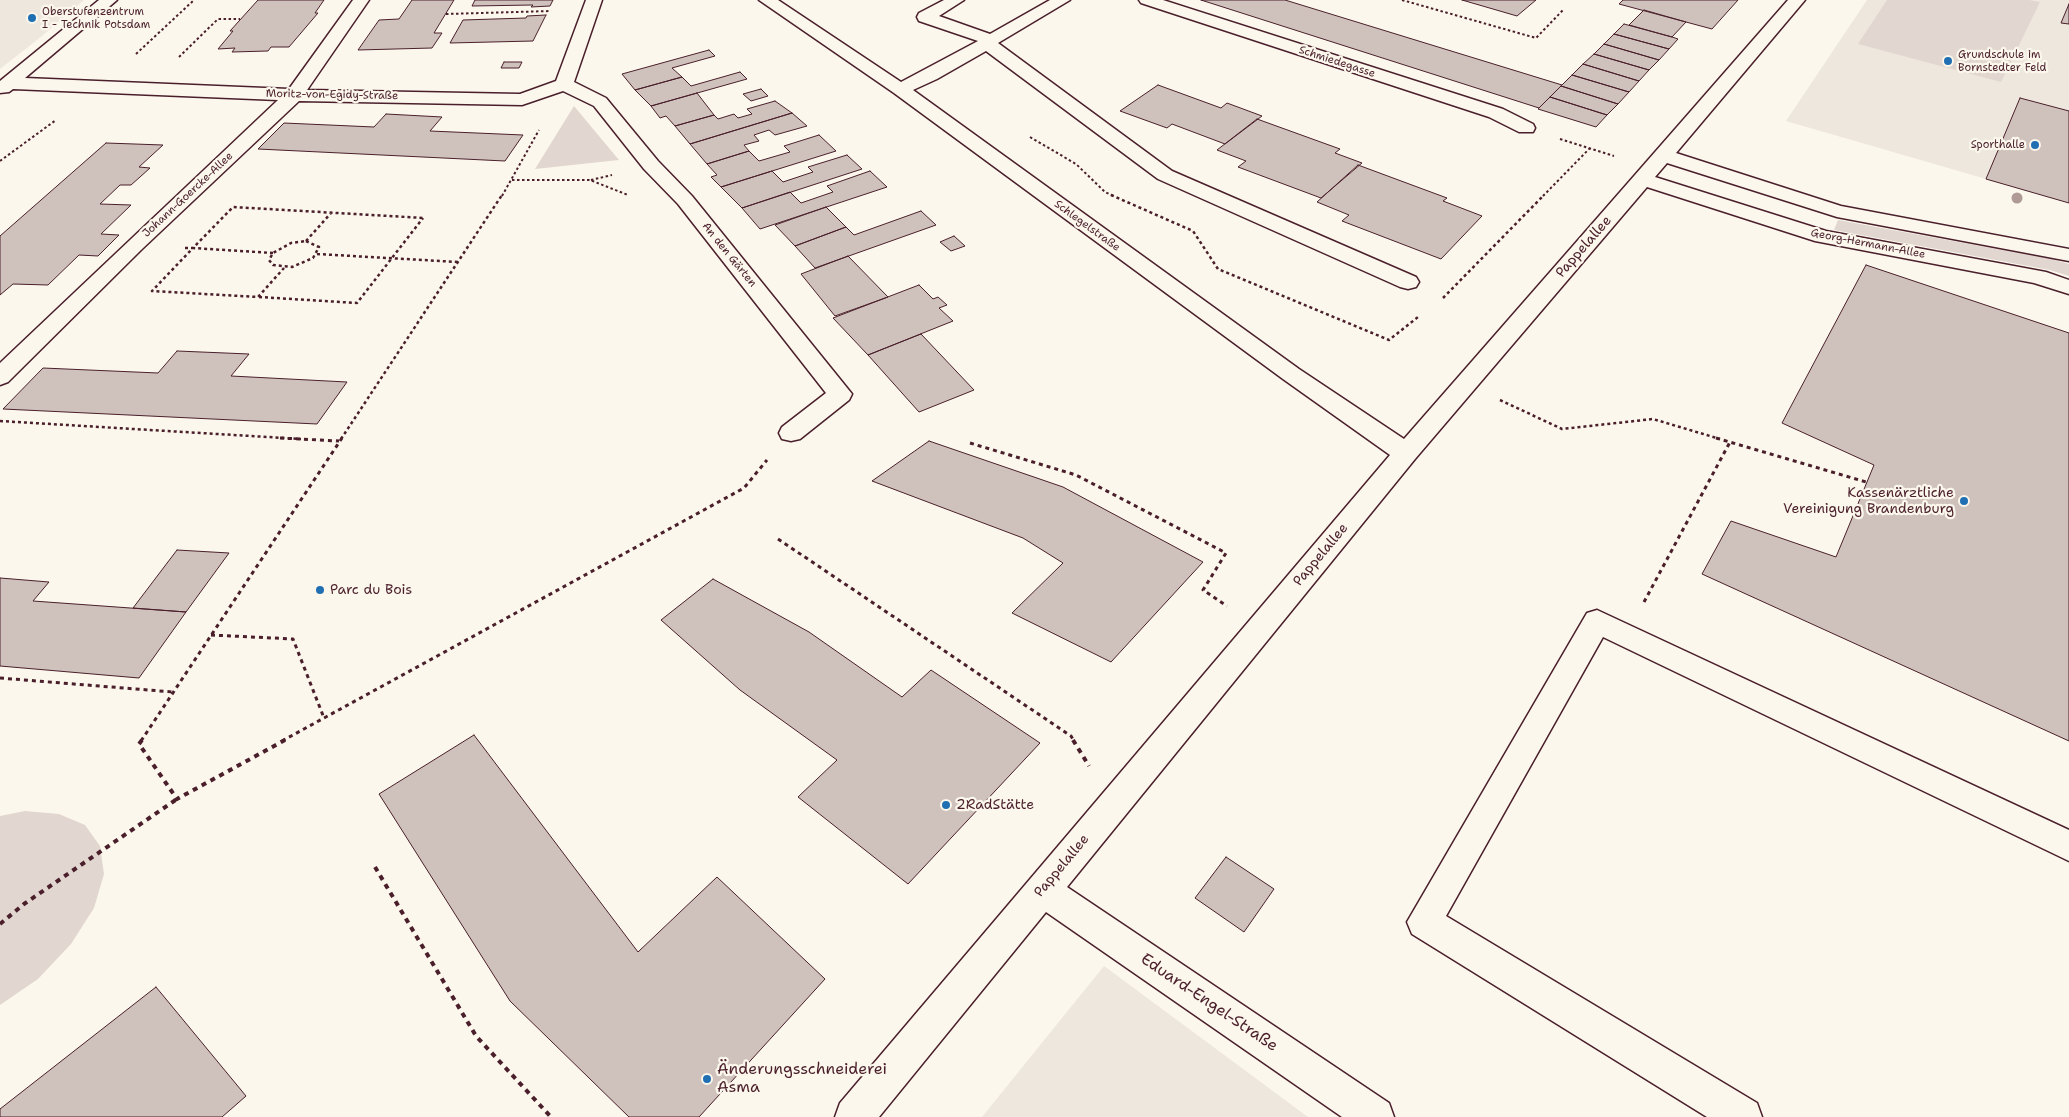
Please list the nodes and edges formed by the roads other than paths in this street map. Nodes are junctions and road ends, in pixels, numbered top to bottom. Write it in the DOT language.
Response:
graph roads {
  1 [pos="110,0"];
  2 [pos="361,0"];
  3 [pos="594,0"];
  4 [pos="767,0"];
  5 [pos="956,0"];
  6 [pos="1062,0"];
  7 [pos="1147,0"];
  8 [pos="1797,0"];
  9 [pos="989,41"];
  10 [pos="564,84"];
  11 [pos="4,86"];
  12 [pos="900,89"];
  13 [pos="294,95"];
  14 [pos="1526,128"];
  15 [pos="1652,168"];
  16 [pos="2069,255"];
  17 [pos="1408,282"];
  18 [pos="2069,287"];
  19 [pos="0,377"];
  20 [pos="791,433"];
  21 [pos="1406,453"];
  22 [pos="2069,846"];
  23 [pos="1043,890"];
  24 [pos="854,1117"];
  25 [pos="1375,1117"];
  26 [pos="1743,1117"];
  1 -- 11 [label="street"];
  2 -- 13 [label="street, Johann-Goercke-Allee"];
  3 -- 10 [label="street"];
  4 -- 12 [label="street, Schlegelstraße"];
  5 -- 9 [label="street"];
  6 -- 9 [label="street"];
  7 -- 14 [label="street, Schmiedegasse"];
  8 -- 15 [label="street, Pappelallee"];
  9 -- 12 [label="street"];
  9 -- 17 [label="street"];
  10 -- 13 [label="street, Moritz-von-Egidy-Straße"];
  10 -- 20 [label="street, An den Gärten"];
  11 -- 13 [label="street, Moritz-von-Egidy-Straße"];
  12 -- 21 [label="street, Schlegelstraße"];
  13 -- 19 [label="street, Johann-Goercke-Allee"];
  15 -- 16 [label="street, Georg-Hermann-Allee"];
  15 -- 18 [label="street, Georg-Hermann-Allee"];
  15 -- 21 [label="street, Pappelallee"];
  21 -- 23 [label="street, Pappelallee"];
  22 -- 26 [label="street"];
  23 -- 24 [label="street, Pappelallee"];
  23 -- 25 [label="street, Eduard-Engel-Straße"];
}
